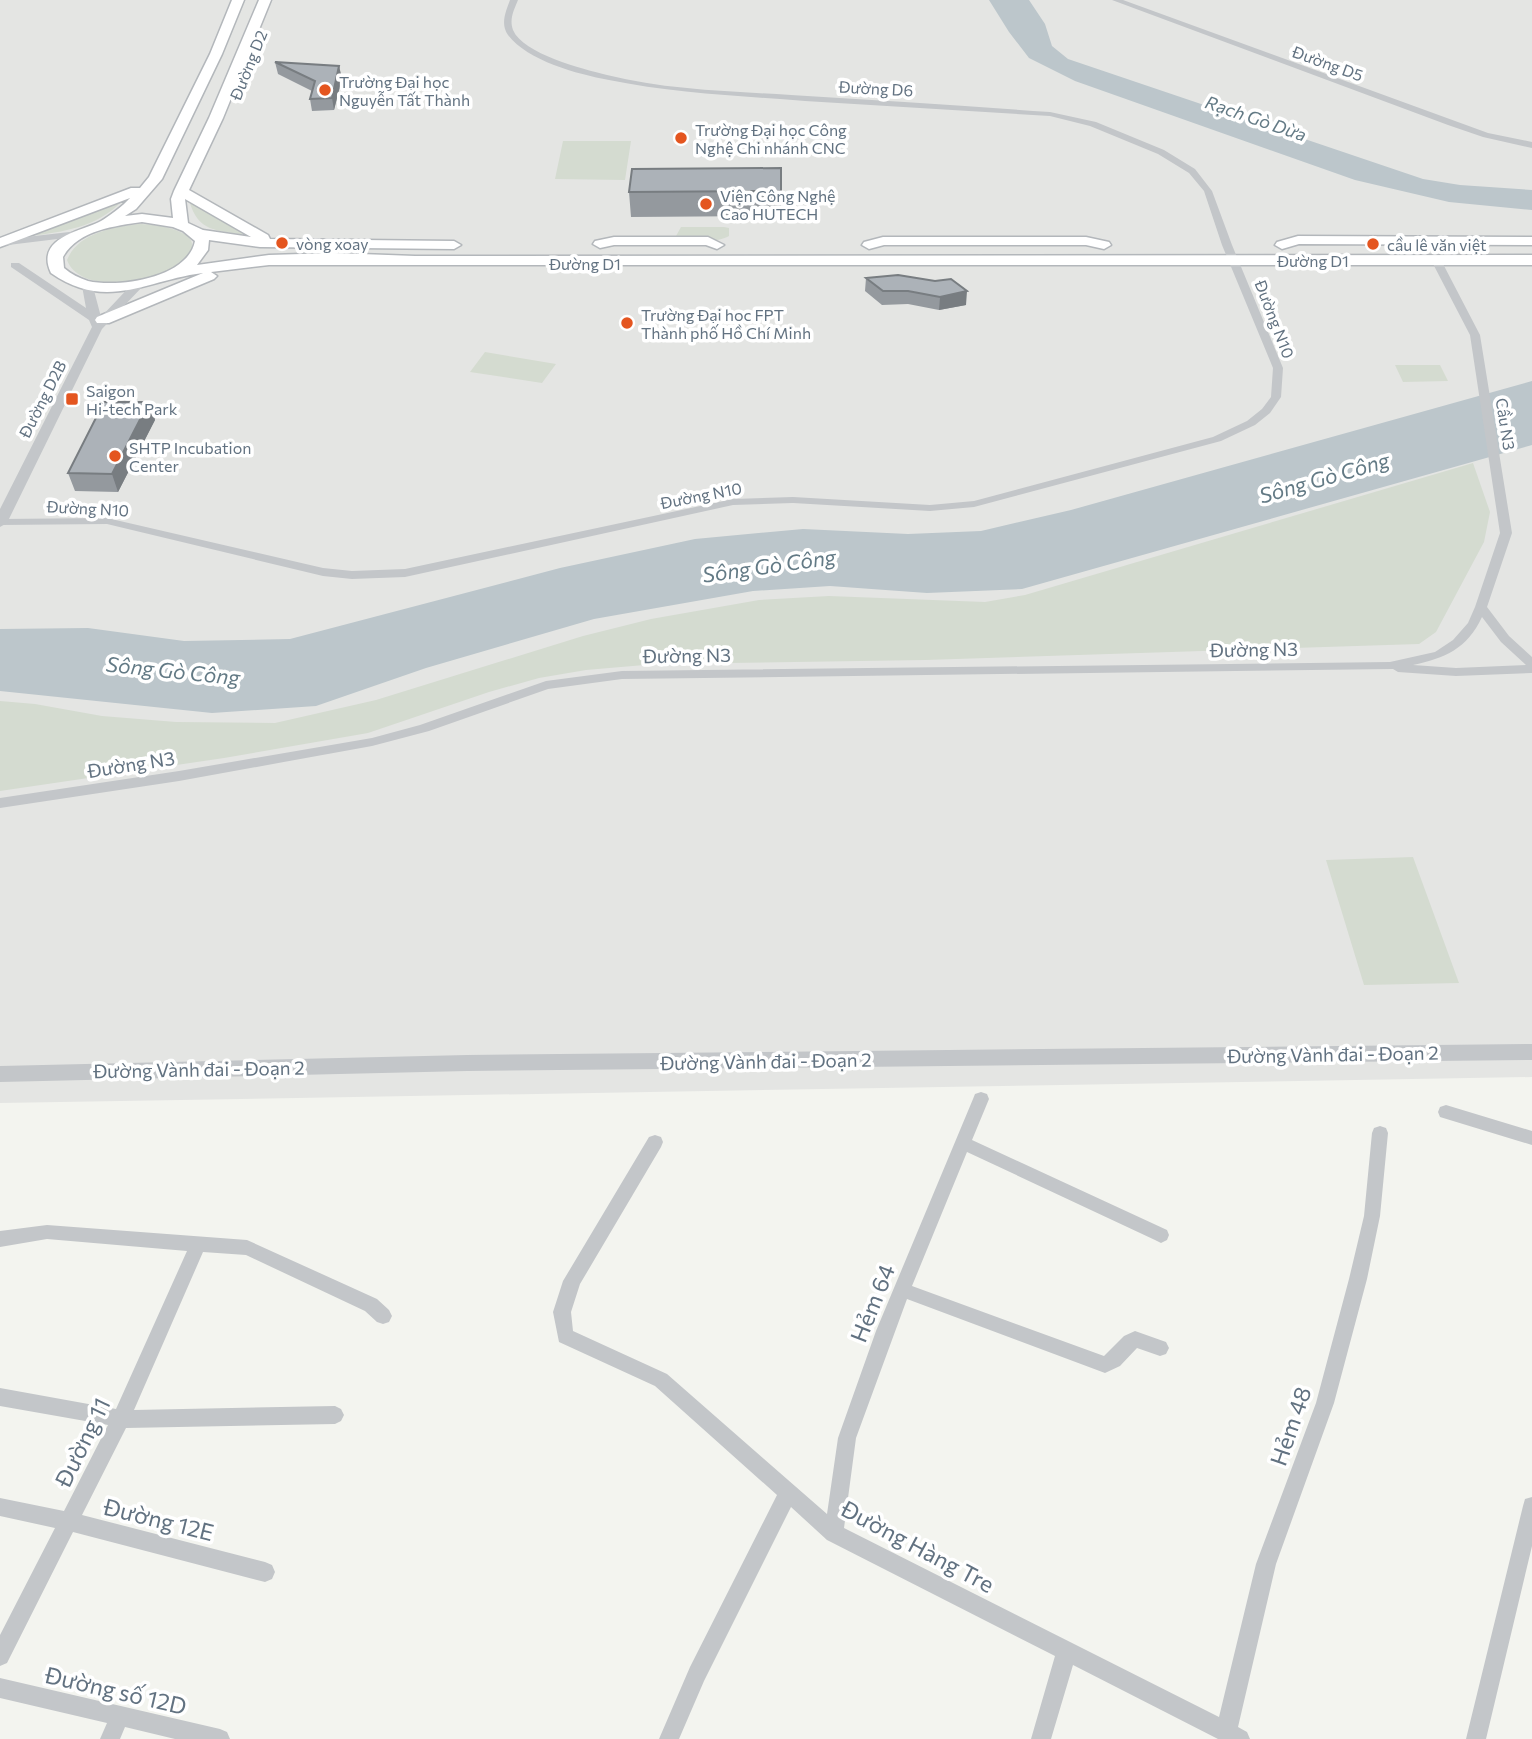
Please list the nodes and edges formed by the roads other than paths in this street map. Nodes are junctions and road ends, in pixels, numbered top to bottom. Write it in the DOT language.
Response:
graph roads {
  1 [pos="236,0"];
  2 [pos="514,0"];
  3 [pos="1116,0"];
  4 [pos="264,4"];
  5 [pos="1532,145"];
  6 [pos="149,186"];
  7 [pos="181,191"];
  8 [pos="181,223"];
  9 [pos="99,225"];
  10 [pos="78,234"];
  11 [pos="198,234"];
  12 [pos="266,239"];
  13 [pos="246,241"];
  14 [pos="0,243"];
  15 [pos="1532,243"];
  16 [pos="472,245"];
  17 [pos="1227,245"];
  18 [pos="815,252"];
  19 [pos="867,252"];
  20 [pos="1080,260"];
  21 [pos="1436,260"];
  22 [pos="1532,260"];
  23 [pos="1234,261"];
  24 [pos="0,263"];
  25 [pos="241,263"];
  26 [pos="15,265"];
  27 [pos="176,272"];
  28 [pos="64,278"];
  29 [pos="138,285"];
  30 [pos="88,286"];
  31 [pos="98,322"];
  32 [pos="1497,468"];
  33 [pos="0,522"];
  34 [pos="1481,607"];
  35 [pos="1390,666"];
  36 [pos="1532,667"];
  37 [pos="0,803"];
  38 [pos="1532,1052"];
  39 [pos="0,1074"];
  40 [pos="981,1099"];
  41 [pos="1446,1112"];
  42 [pos="1380,1133"];
  43 [pos="1532,1138"];
  44 [pos="655,1142"];
  45 [pos="965,1144"];
  46 [pos="1161,1235"];
  47 [pos="0,1239"];
  48 [pos="198,1244"];
  49 [pos="902,1290"];
  50 [pos="383,1316"];
  51 [pos="1160,1348"];
  52 [pos="0,1397"];
  53 [pos="335,1415"];
  54 [pos="121,1419"];
  55 [pos="788,1493"];
  56 [pos="1532,1506"];
  57 [pos="0,1507"];
  58 [pos="70,1522"];
  59 [pos="834,1533"];
  60 [pos="265,1572"];
  61 [pos="1068,1651"];
  62 [pos="0,1656"];
  63 [pos="0,1688"];
  64 [pos="120,1716"];
  65 [pos="1233,1736"];
  66 [pos="110,1739"];
  67 [pos="220,1739"];
  68 [pos="669,1739"];
  69 [pos="1041,1739"];
  70 [pos="1476,1739"];
  1 -- 6 [label="main road, Đường D2"];
  2 -- 17 [label="street, Đường D6"];
  3 -- 5 [label="street, Đường D5"];
  4 -- 7 [label="main road, Đường D2"];
  6 -- 9 [label="main road, Đường D2"];
  6 -- 14 [label="main road"];
  7 -- 8 [label="main road, Đường D2"];
  7 -- 12 [label="main road"];
  8 -- 9 [label="main road"];
  8 -- 11 [label="main road"];
  9 -- 10 [label="main road"];
  10 -- 14 [label="street"];
  10 -- 28 [label="main road"];
  11 -- 13 [label="main road, Đường D1"];
  11 -- 27 [label="main road"];
  12 -- 13 [label="main road, Đường D1"];
  12 -- 16 [label="main road, Đường D1"];
  13 -- 16 [label="main road, Đường D1"];
  15 -- 17 [label="main road, Đường D1"];
  16 -- 18 [label="main road, Đường D1"];
  17 -- 19 [label="main road, Đường D1"];
  17 -- 23 [label="street, Đường N10"];
  18 -- 19 [label="main road, Đường D1"];
  18 -- 25 [label="main road, Đường D1"];
  19 -- 20 [label="main road, Đường D1"];
  20 -- 23 [label="main road, Đường D1"];
  21 -- 22 [label="main road, Đường D1"];
  21 -- 23 [label="main road, Đường D1"];
  21 -- 32 [label="street, Cầu N3"];
  23 -- 33 [label="street, Đường N10"];
  24 -- 26 [label="street"];
  25 -- 27 [label="main road, Đường D1"];
  25 -- 31 [label="main road"];
  26 -- 28 [label="street"];
  26 -- 31 [label="street"];
  27 -- 29 [label="main road, Đường D1"];
  28 -- 30 [label="main road, Đường D1"];
  29 -- 30 [label="main road, Đường D1"];
  29 -- 31 [label="street, Đường D2B"];
  30 -- 31 [label="street"];
  31 -- 33 [label="street, Đường D2B"];
  32 -- 34 [label="street, Đường N3"];
  34 -- 35 [label="street, Đường N3"];
  34 -- 36 [label="street, Đường N3"];
  35 -- 36 [label="street, Đường N3"];
  35 -- 37 [label="street, Đường N3"];
  38 -- 39 [label="street, Đường Vành đai - Đoạn 2"];
  40 -- 45 [label="street, Hẻm 64"];
  41 -- 43 [label="street"];
  42 -- 65 [label="street, Hẻm 48"];
  44 -- 55 [label="street, Đường Hàng Tre"];
  45 -- 46 [label="street"];
  45 -- 49 [label="street, Hẻm 64"];
  47 -- 48 [label="street"];
  48 -- 50 [label="street"];
  48 -- 54 [label="street, Đường 11"];
  49 -- 51 [label="street"];
  49 -- 59 [label="street, Hẻm 64"];
  52 -- 54 [label="street"];
  53 -- 54 [label="street"];
  54 -- 58 [label="street, Đường 11"];
  55 -- 59 [label="street, Đường Hàng Tre"];
  55 -- 68 [label="street"];
  56 -- 70 [label="street"];
  57 -- 58 [label="street, Đường 12E"];
  58 -- 60 [label="street, Đường 12E"];
  58 -- 62 [label="street, Đường 11"];
  59 -- 61 [label="street, Đường Hàng Tre"];
  61 -- 65 [label="street, Đường Hàng Tre"];
  61 -- 69 [label="street"];
  63 -- 64 [label="street, Đường số 12D"];
  64 -- 66 [label="street"];
  64 -- 67 [label="street, Đường số 12D"];
}
